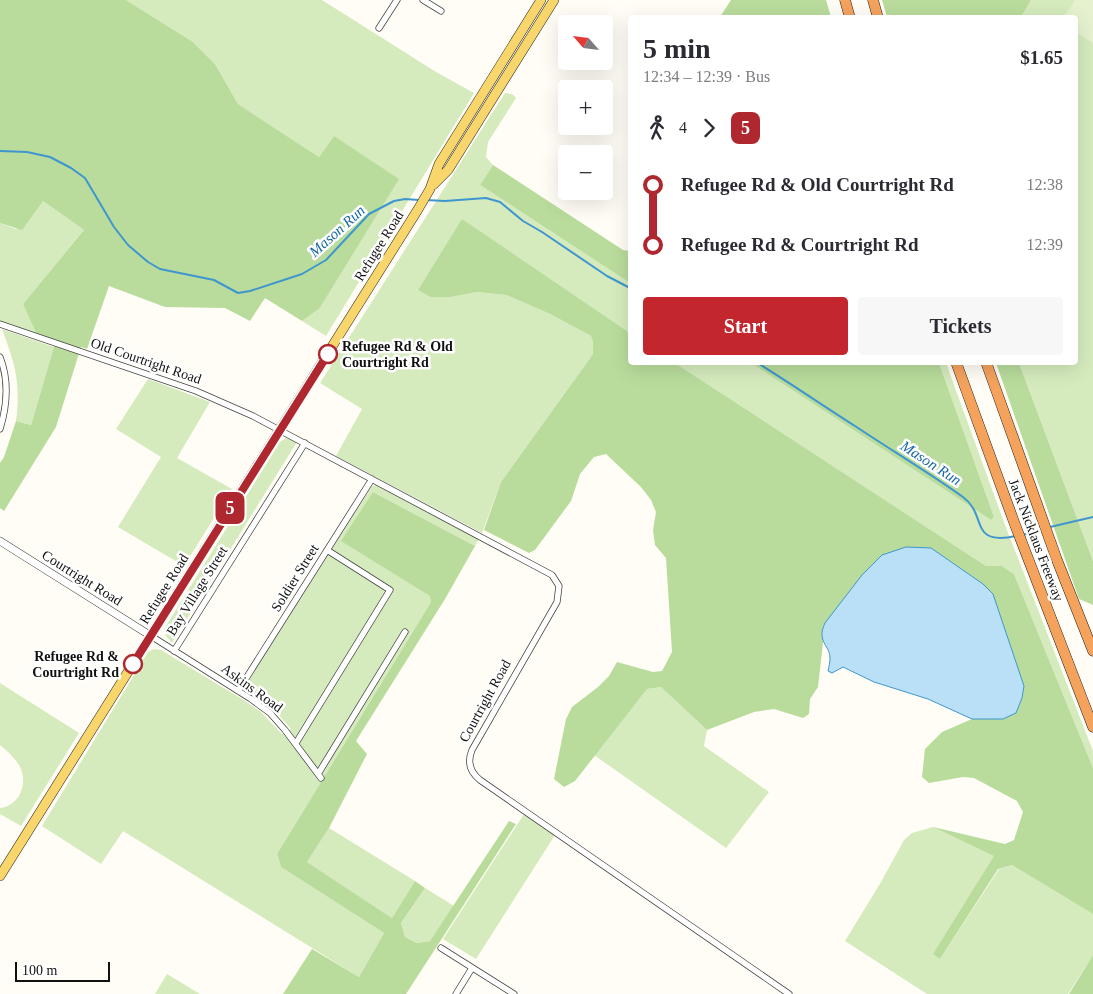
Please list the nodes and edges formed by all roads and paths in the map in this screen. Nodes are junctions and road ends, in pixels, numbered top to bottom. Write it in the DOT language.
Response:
graph roads {
  1 [pos="397,0"];
  2 [pos="423,0"];
  3 [pos="532,0"];
  4 [pos="541,0"];
  5 [pos="554,0"];
  6 [pos="845,0"];
  7 [pos="873,0"];
  8 [pos="441,11"];
  9 [pos="849,15"];
  10 [pos="877,15"];
  11 [pos="531,16"];
  12 [pos="379,28"];
  13 [pos="428,192"];
  14 [pos="0,324"];
  15 [pos="0,357"];
  16 [pos="957,365"];
  17 [pos="987,365"];
  18 [pos="0,429"];
  19 [pos="280,430"];
  20 [pos="304,443"];
  21 [pos="372,479"];
  22 [pos="0,541"];
  23 [pos="327,550"];
  24 [pos="405,632"];
  25 [pos="151,636"];
  26 [pos="174,651"];
  27 [pos="1093,651"];
  28 [pos="238,691"];
  29 [pos="1093,727"];
  30 [pos="296,743"];
  31 [pos="0,876"];
  32 [pos="442,948"];
  33 [pos="472,968"];
  34 [pos="456,994"];
  35 [pos="514,994"];
  36 [pos="789,994"];
  1 -- 12 [label="street"];
  2 -- 8 [label="street"];
  3 -- 11 [label="main road"];
  4 -- 11 [label="main road, Refugee Road"];
  5 -- 13 [label="main road, Refugee Road"];
  6 -- 9 [label="highway"];
  7 -- 10 [label="highway"];
  11 -- 13 [label="main road, Refugee Road"];
  13 -- 19 [label="main road, Refugee Road"];
  14 -- 19 [label="street, Old Courtright Road"];
  15 -- 18 [label="street"];
  16 -- 29 [label="highway, Jack Nicklaus Freeway"];
  17 -- 27 [label="highway, Jack Nicklaus Freeway"];
  19 -- 20 [label="street, Courtright Road"];
  19 -- 25 [label="main road, Refugee Road"];
  20 -- 21 [label="street, Courtright Road"];
  20 -- 26 [label="street, Bay Village Street"];
  21 -- 23 [label="street, Soldier Street"];
  21 -- 36 [label="street, Courtright Road"];
  22 -- 25 [label="street, Courtright Road"];
  23 -- 28 [label="street, Soldier Street"];
  23 -- 30 [label="street"];
  24 -- 30 [label="street, Askins Road"];
  25 -- 26 [label="street, Askins Road"];
  25 -- 31 [label="main road, Refugee Road"];
  26 -- 28 [label="street, Askins Road"];
  28 -- 30 [label="street, Askins Road"];
  32 -- 33 [label="street"];
  33 -- 34 [label="street"];
  33 -- 35 [label="street"];
}
